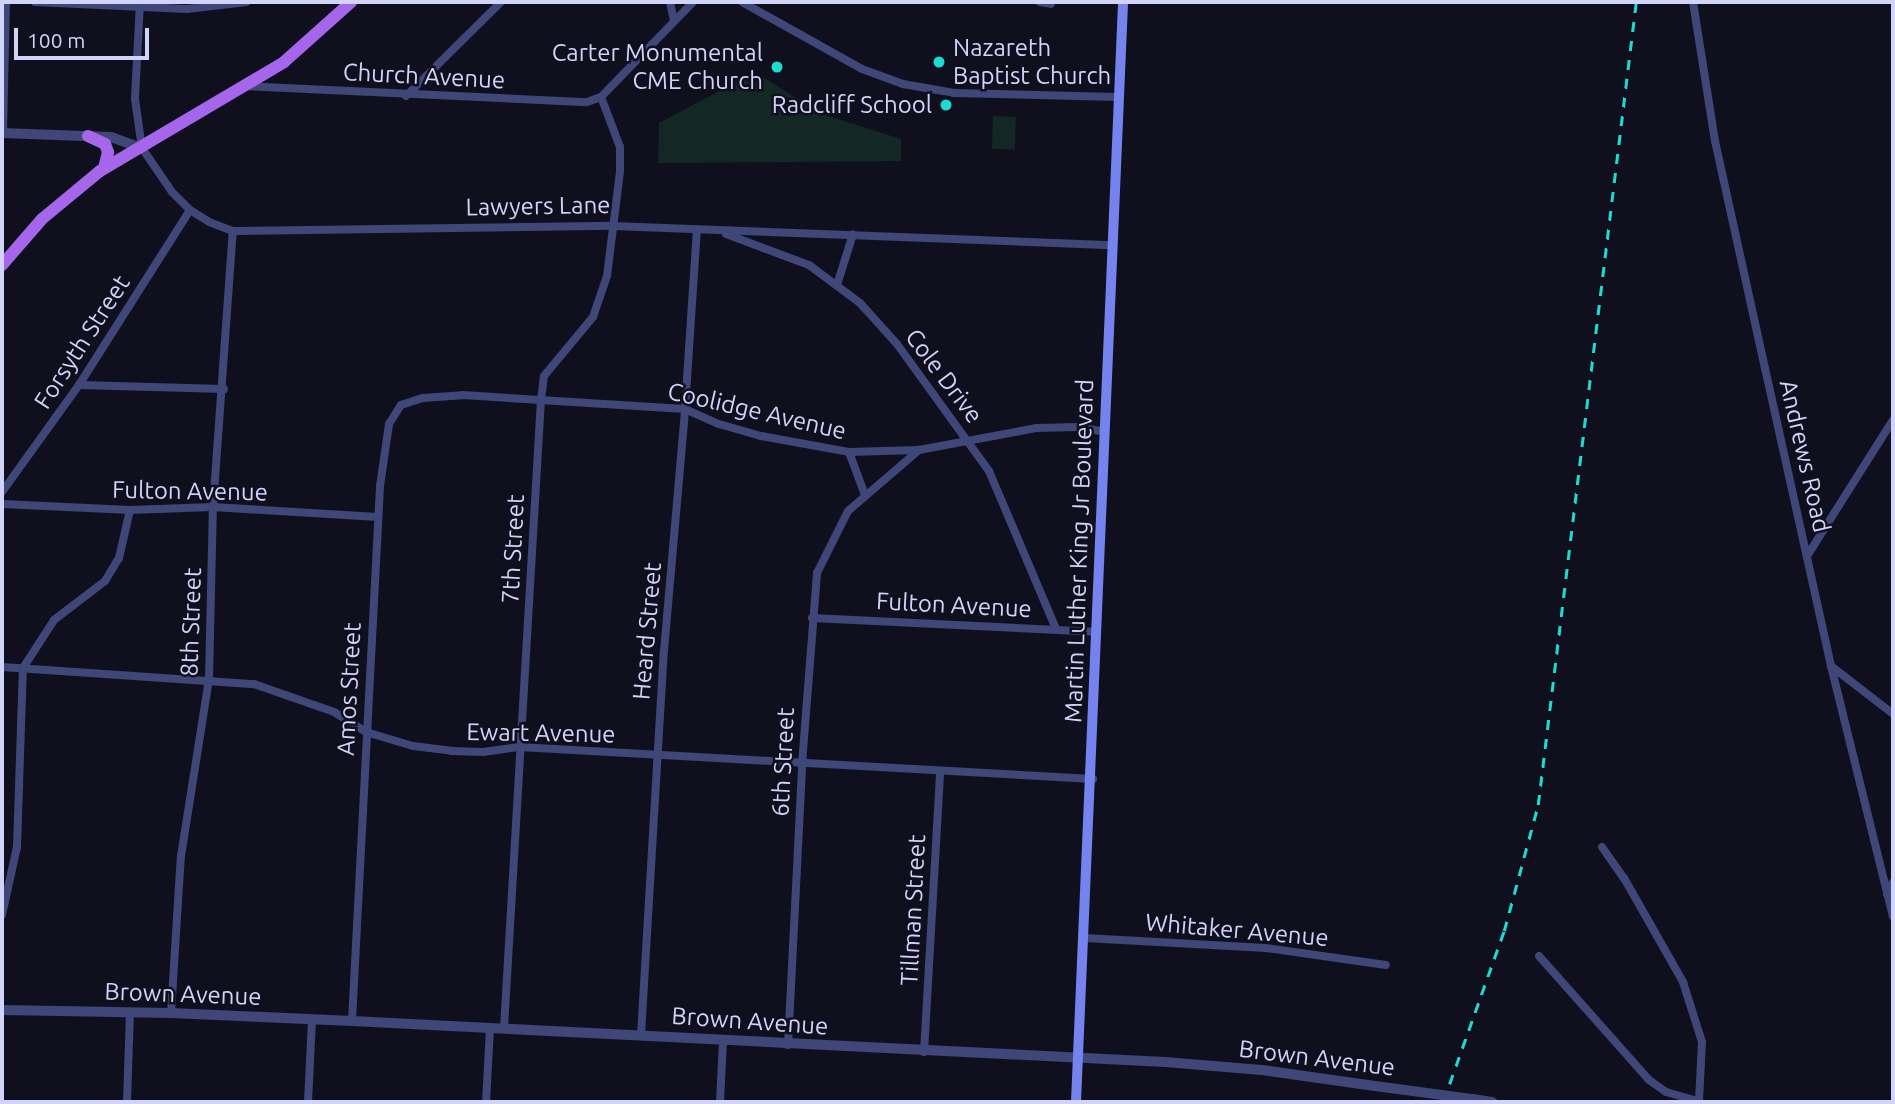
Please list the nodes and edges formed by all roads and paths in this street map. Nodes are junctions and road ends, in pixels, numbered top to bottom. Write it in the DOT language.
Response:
graph roads {
  1 [pos="6,2"];
  2 [pos="35,2"];
  3 [pos="247,2"];
  4 [pos="351,2"];
  5 [pos="501,2"];
  6 [pos="670,2"];
  7 [pos="693,2"];
  8 [pos="742,2"];
  9 [pos="1040,2"];
  10 [pos="1123,2"];
  11 [pos="1693,2"];
  12 [pos="140,4"];
  13 [pos="1051,4"];
  14 [pos="674,21"];
  15 [pos="244,86"];
  16 [pos="406,96"];
  17 [pos="601,97"];
  18 [pos="1118,97"];
  19 [pos="2,133"];
  20 [pos="88,136"];
  21 [pos="142,148"];
  22 [pos="104,168"];
  23 [pos="190,210"];
  24 [pos="613,226"];
  25 [pos="697,229"];
  26 [pos="713,230"];
  27 [pos="233,231"];
  28 [pos="853,234"];
  29 [pos="1112,245"];
  30 [pos="2,265"];
  31 [pos="837,285"];
  32 [pos="79,385"];
  33 [pos="224,389"];
  34 [pos="441,396"];
  35 [pos="541,400"];
  36 [pos="685,409"];
  37 [pos="1893,420"];
  38 [pos="1105,432"];
  39 [pos="969,440"];
  40 [pos="919,450"];
  41 [pos="849,452"];
  42 [pos="2,492"];
  43 [pos="865,495"];
  44 [pos="2,504"];
  45 [pos="213,507"];
  46 [pos="130,510"];
  47 [pos="378,517"];
  48 [pos="1807,556"];
  49 [pos="812,618"];
  50 [pos="1056,629"];
  51 [pos="1094,632"];
  52 [pos="1831,666"];
  53 [pos="2,667"];
  54 [pos="23,668"];
  55 [pos="209,679"];
  56 [pos="1892,711"];
  57 [pos="366,732"];
  58 [pos="519,747"];
  59 [pos="657,756"];
  60 [pos="802,764"];
  61 [pos="940,771"];
  62 [pos="1093,779"];
  63 [pos="1602,847"];
  64 [pos="1893,881"];
  65 [pos="1886,894"];
  66 [pos="2,915"];
  67 [pos="1893,916"];
  68 [pos="1084,938"];
  69 [pos="1539,956"];
  70 [pos="1386,965"];
  71 [pos="2,1010"];
  72 [pos="130,1013"];
  73 [pos="171,1013"];
  74 [pos="312,1020"];
  75 [pos="352,1021"];
  76 [pos="491,1028"];
  77 [pos="504,1028"];
  78 [pos="641,1035"];
  79 [pos="723,1041"];
  80 [pos="788,1045"];
  81 [pos="924,1052"];
  82 [pos="1079,1058"];
  83 [pos="127,1102"];
  84 [pos="308,1102"];
  85 [pos="486,1102"];
  86 [pos="720,1102"];
  87 [pos="1076,1102"];
  88 [pos="1493,1102"];
  89 [pos="1699,1102"];
  1 -- 19 [label="street"];
  2 -- 12 [label="street"];
  3 -- 12 [label="street"];
  4 -- 15 [label="main road"];
  5 -- 16 [label="street"];
  6 -- 14 [label="street"];
  7 -- 14 [label="street"];
  8 -- 18 [label="street"];
  9 -- 13 [label="street"];
  10 -- 18 [label="main road, Martin Luther King Jr Boulevard"];
  11 -- 48 [label="street, Andrews Road"];
  12 -- 21 [label="street"];
  14 -- 17 [label="street"];
  15 -- 16 [label="street, Church Avenue"];
  15 -- 21 [label="main road"];
  16 -- 17 [label="street, Church Avenue"];
  17 -- 24 [label="street, 7th Street"];
  18 -- 29 [label="main road, Martin Luther King Jr Boulevard"];
  19 -- 20 [label="street"];
  20 -- 21 [label="street"];
  20 -- 22 [label="main road"];
  21 -- 22 [label="main road"];
  21 -- 23 [label="street, Lawyers Lane"];
  22 -- 30 [label="main road"];
  23 -- 27 [label="street, Lawyers Lane"];
  23 -- 32 [label="street, Forsyth Street"];
  24 -- 25 [label="street, Lawyers Lane"];
  24 -- 27 [label="street, Lawyers Lane"];
  24 -- 35 [label="street, 7th Street"];
  25 -- 26 [label="street, Lawyers Lane"];
  25 -- 36 [label="street, Heard Street"];
  26 -- 28 [label="street, Lawyers Lane"];
  26 -- 31 [label="street, Cole Drive"];
  27 -- 33 [label="street, 8th Street"];
  28 -- 29 [label="street, Lawyers Lane"];
  28 -- 31 [label="street"];
  29 -- 38 [label="main road, Martin Luther King Jr Boulevard"];
  31 -- 39 [label="street, Cole Drive"];
  32 -- 33 [label="street"];
  32 -- 42 [label="street, Forsyth Street"];
  33 -- 45 [label="street, 8th Street"];
  34 -- 35 [label="street, Coolidge Avenue"];
  34 -- 47 [label="street, Amos Street"];
  35 -- 36 [label="street, Coolidge Avenue"];
  35 -- 58 [label="street, 7th Street"];
  36 -- 41 [label="street, Coolidge Avenue"];
  36 -- 59 [label="street, Heard Street"];
  37 -- 48 [label="street"];
  38 -- 39 [label="street, Coolidge Avenue"];
  38 -- 51 [label="main road, Martin Luther King Jr Boulevard"];
  39 -- 40 [label="street, Coolidge Avenue"];
  39 -- 50 [label="street, Cole Drive"];
  40 -- 41 [label="street, Coolidge Avenue"];
  40 -- 43 [label="street, 6th Street"];
  41 -- 43 [label="street"];
  43 -- 49 [label="street, 6th Street"];
  44 -- 46 [label="street, Fulton Avenue"];
  45 -- 46 [label="street, Fulton Avenue"];
  45 -- 47 [label="street, Fulton Avenue"];
  45 -- 55 [label="street, 8th Street"];
  46 -- 54 [label="street"];
  47 -- 57 [label="street, Amos Street"];
  48 -- 52 [label="street, Andrews Road"];
  49 -- 50 [label="street, Fulton Avenue"];
  49 -- 60 [label="street, 6th Street"];
  50 -- 51 [label="street, Fulton Avenue"];
  51 -- 62 [label="main road, Martin Luther King Jr Boulevard"];
  52 -- 56 [label="street"];
  52 -- 65 [label="street, Andrews Road"];
  53 -- 54 [label="street, Ewart Avenue"];
  54 -- 55 [label="street, Ewart Avenue"];
  54 -- 66 [label="street"];
  55 -- 57 [label="street, Ewart Avenue"];
  55 -- 73 [label="street, 8th Street"];
  57 -- 58 [label="street, Ewart Avenue"];
  57 -- 75 [label="street, Amos Street"];
  58 -- 59 [label="street, Ewart Avenue"];
  58 -- 77 [label="street, 7th Street"];
  59 -- 60 [label="street, Ewart Avenue"];
  59 -- 78 [label="street, Heard Street"];
  60 -- 61 [label="street, Ewart Avenue"];
  60 -- 80 [label="street, 6th Street"];
  61 -- 62 [label="street, Ewart Avenue"];
  61 -- 81 [label="street, Tillman Street"];
  62 -- 68 [label="main road, Martin Luther King Jr Boulevard"];
  63 -- 89 [label="street"];
  64 -- 65 [label="street"];
  65 -- 67 [label="street, Andrews Road"];
  68 -- 70 [label="street, Whitaker Avenue"];
  68 -- 82 [label="main road, Martin Luther King Jr Boulevard"];
  69 -- 89 [label="street"];
  71 -- 72 [label="street, Brown Avenue"];
  72 -- 73 [label="street, Brown Avenue"];
  72 -- 83 [label="street"];
  73 -- 74 [label="street, Brown Avenue"];
  74 -- 75 [label="street, Brown Avenue"];
  74 -- 84 [label="street"];
  75 -- 76 [label="street, Brown Avenue"];
  76 -- 77 [label="street, Brown Avenue"];
  76 -- 85 [label="street"];
  77 -- 78 [label="street, Brown Avenue"];
  78 -- 79 [label="street, Brown Avenue"];
  79 -- 80 [label="street, Brown Avenue"];
  79 -- 86 [label="street"];
  80 -- 81 [label="street, Brown Avenue"];
  81 -- 82 [label="street, Brown Avenue"];
  82 -- 87 [label="main road, Martin Luther King Jr Boulevard"];
  82 -- 88 [label="street, Brown Avenue, bridge"];
}
